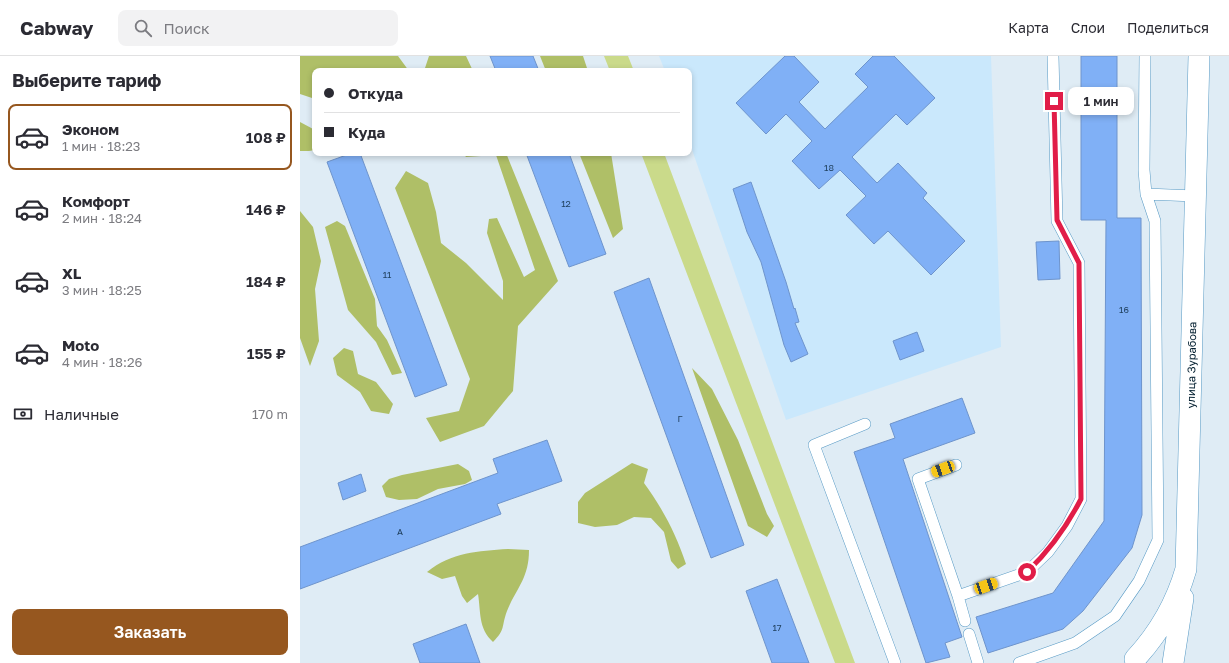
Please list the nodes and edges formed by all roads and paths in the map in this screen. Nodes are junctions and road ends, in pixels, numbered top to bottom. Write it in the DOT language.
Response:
graph roads {
  1 [pos="1053,56"];
  2 [pos="1145,56"];
  3 [pos="1199,56"];
  4 [pos="1146,194"];
  5 [pos="1195,196"];
  6 [pos="865,424"];
  7 [pos="956,465"];
  8 [pos="1186,570"];
  9 [pos="958,596"];
  10 [pos="965,621"];
  11 [pos="969,634"];
  12 [pos="1132,661"];
  13 [pos="895,663"];
  14 [pos="978,663"];
  15 [pos="1019,663"];
  16 [pos="1162,663"];
  17 [pos="1173,663"];
  1 -- 9 [label="lane"];
  2 -- 4 [label="lane"];
  3 -- 5 [label="street, улица Зурабова"];
  4 -- 5 [label="lane"];
  4 -- 15 [label="lane"];
  5 -- 8 [label="street, улица Зурабова"];
  6 -- 13 [label="lane"];
  7 -- 9 [label="lane"];
  8 -- 12 [label="street, улица Зурабова"];
  8 -- 17 [label="street"];
  9 -- 10 [label="lane"];
  11 -- 14 [label="lane"];
  12 -- 16 [label="street"];
}
